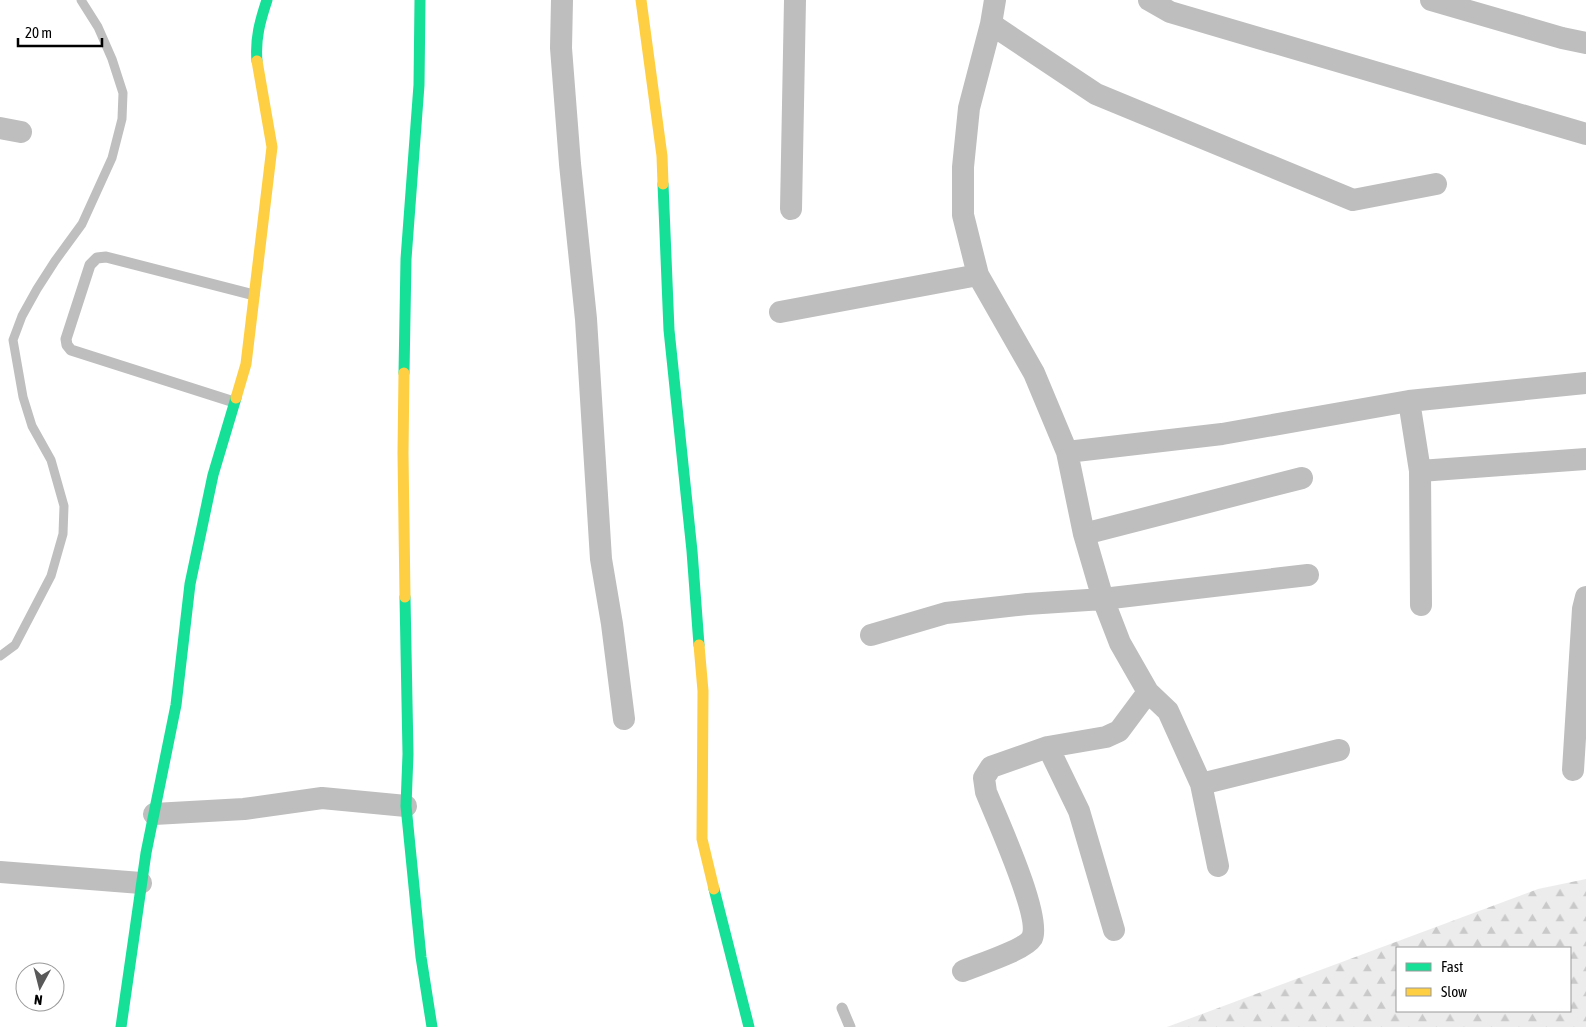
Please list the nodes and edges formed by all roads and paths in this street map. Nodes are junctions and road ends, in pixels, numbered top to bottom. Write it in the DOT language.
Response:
graph roads {
  1 [pos="267,0"];
  2 [pos="420,0"];
  3 [pos="562,0"];
  4 [pos="641,0"];
  5 [pos="795,0"];
  6 [pos="995,0"];
  7 [pos="1149,0"];
  8 [pos="1431,0"];
  9 [pos="990,24"];
  10 [pos="1586,42"];
  11 [pos="1586,134"];
  12 [pos="1436,184"];
  13 [pos="790,209"];
  14 [pos="978,275"];
  15 [pos="254,295"];
  16 [pos="780,312"];
  17 [pos="1586,383"];
  18 [pos="1409,401"];
  19 [pos="234,402"];
  20 [pos="1067,452"];
  21 [pos="1586,458"];
  22 [pos="1420,471"];
  23 [pos="1302,478"];
  24 [pos="1084,534"];
  25 [pos="1308,575"];
  26 [pos="1586,596"];
  27 [pos="1103,598"];
  28 [pos="1421,605"];
  29 [pos="870,635"];
  30 [pos="1148,692"];
  31 [pos="624,719"];
  32 [pos="1048,747"];
  33 [pos="1339,750"];
  34 [pos="1573,770"];
  35 [pos="1201,784"];
  36 [pos="406,806"];
  37 [pos="154,814"];
  38 [pos="1218,866"];
  39 [pos="0,872"];
  40 [pos="141,884"];
  41 [pos="1114,930"];
  42 [pos="963,971"];
  43 [pos="842,1008"];
  44 [pos="121,1027"];
  45 [pos="432,1027"];
  46 [pos="749,1027"];
  47 [pos="850,1027"];
  1 -- 15 [label="street"];
  2 -- 36 [label="street"];
  3 -- 31 [label="street"];
  4 -- 46 [label="street"];
  5 -- 13 [label="street"];
  6 -- 9 [label="street"];
  7 -- 11 [label="street"];
  8 -- 10 [label="street"];
  9 -- 12 [label="street"];
  9 -- 14 [label="street"];
  14 -- 16 [label="street"];
  14 -- 20 [label="street"];
  15 -- 19 [label="street"];
  15 -- 19 [label="lane"];
  17 -- 18 [label="street"];
  18 -- 20 [label="street"];
  18 -- 22 [label="street"];
  19 -- 37 [label="street"];
  20 -- 24 [label="street"];
  21 -- 22 [label="street"];
  22 -- 28 [label="street"];
  23 -- 24 [label="street"];
  24 -- 27 [label="street"];
  25 -- 27 [label="street"];
  26 -- 34 [label="street"];
  27 -- 29 [label="street"];
  27 -- 30 [label="street"];
  30 -- 32 [label="street"];
  30 -- 35 [label="street"];
  32 -- 41 [label="street"];
  32 -- 42 [label="street"];
  33 -- 35 [label="street"];
  35 -- 38 [label="street"];
  36 -- 37 [label="street"];
  36 -- 45 [label="street"];
  37 -- 40 [label="street"];
  39 -- 40 [label="street"];
  40 -- 44 [label="street"];
  43 -- 47 [label="lane"];
}
